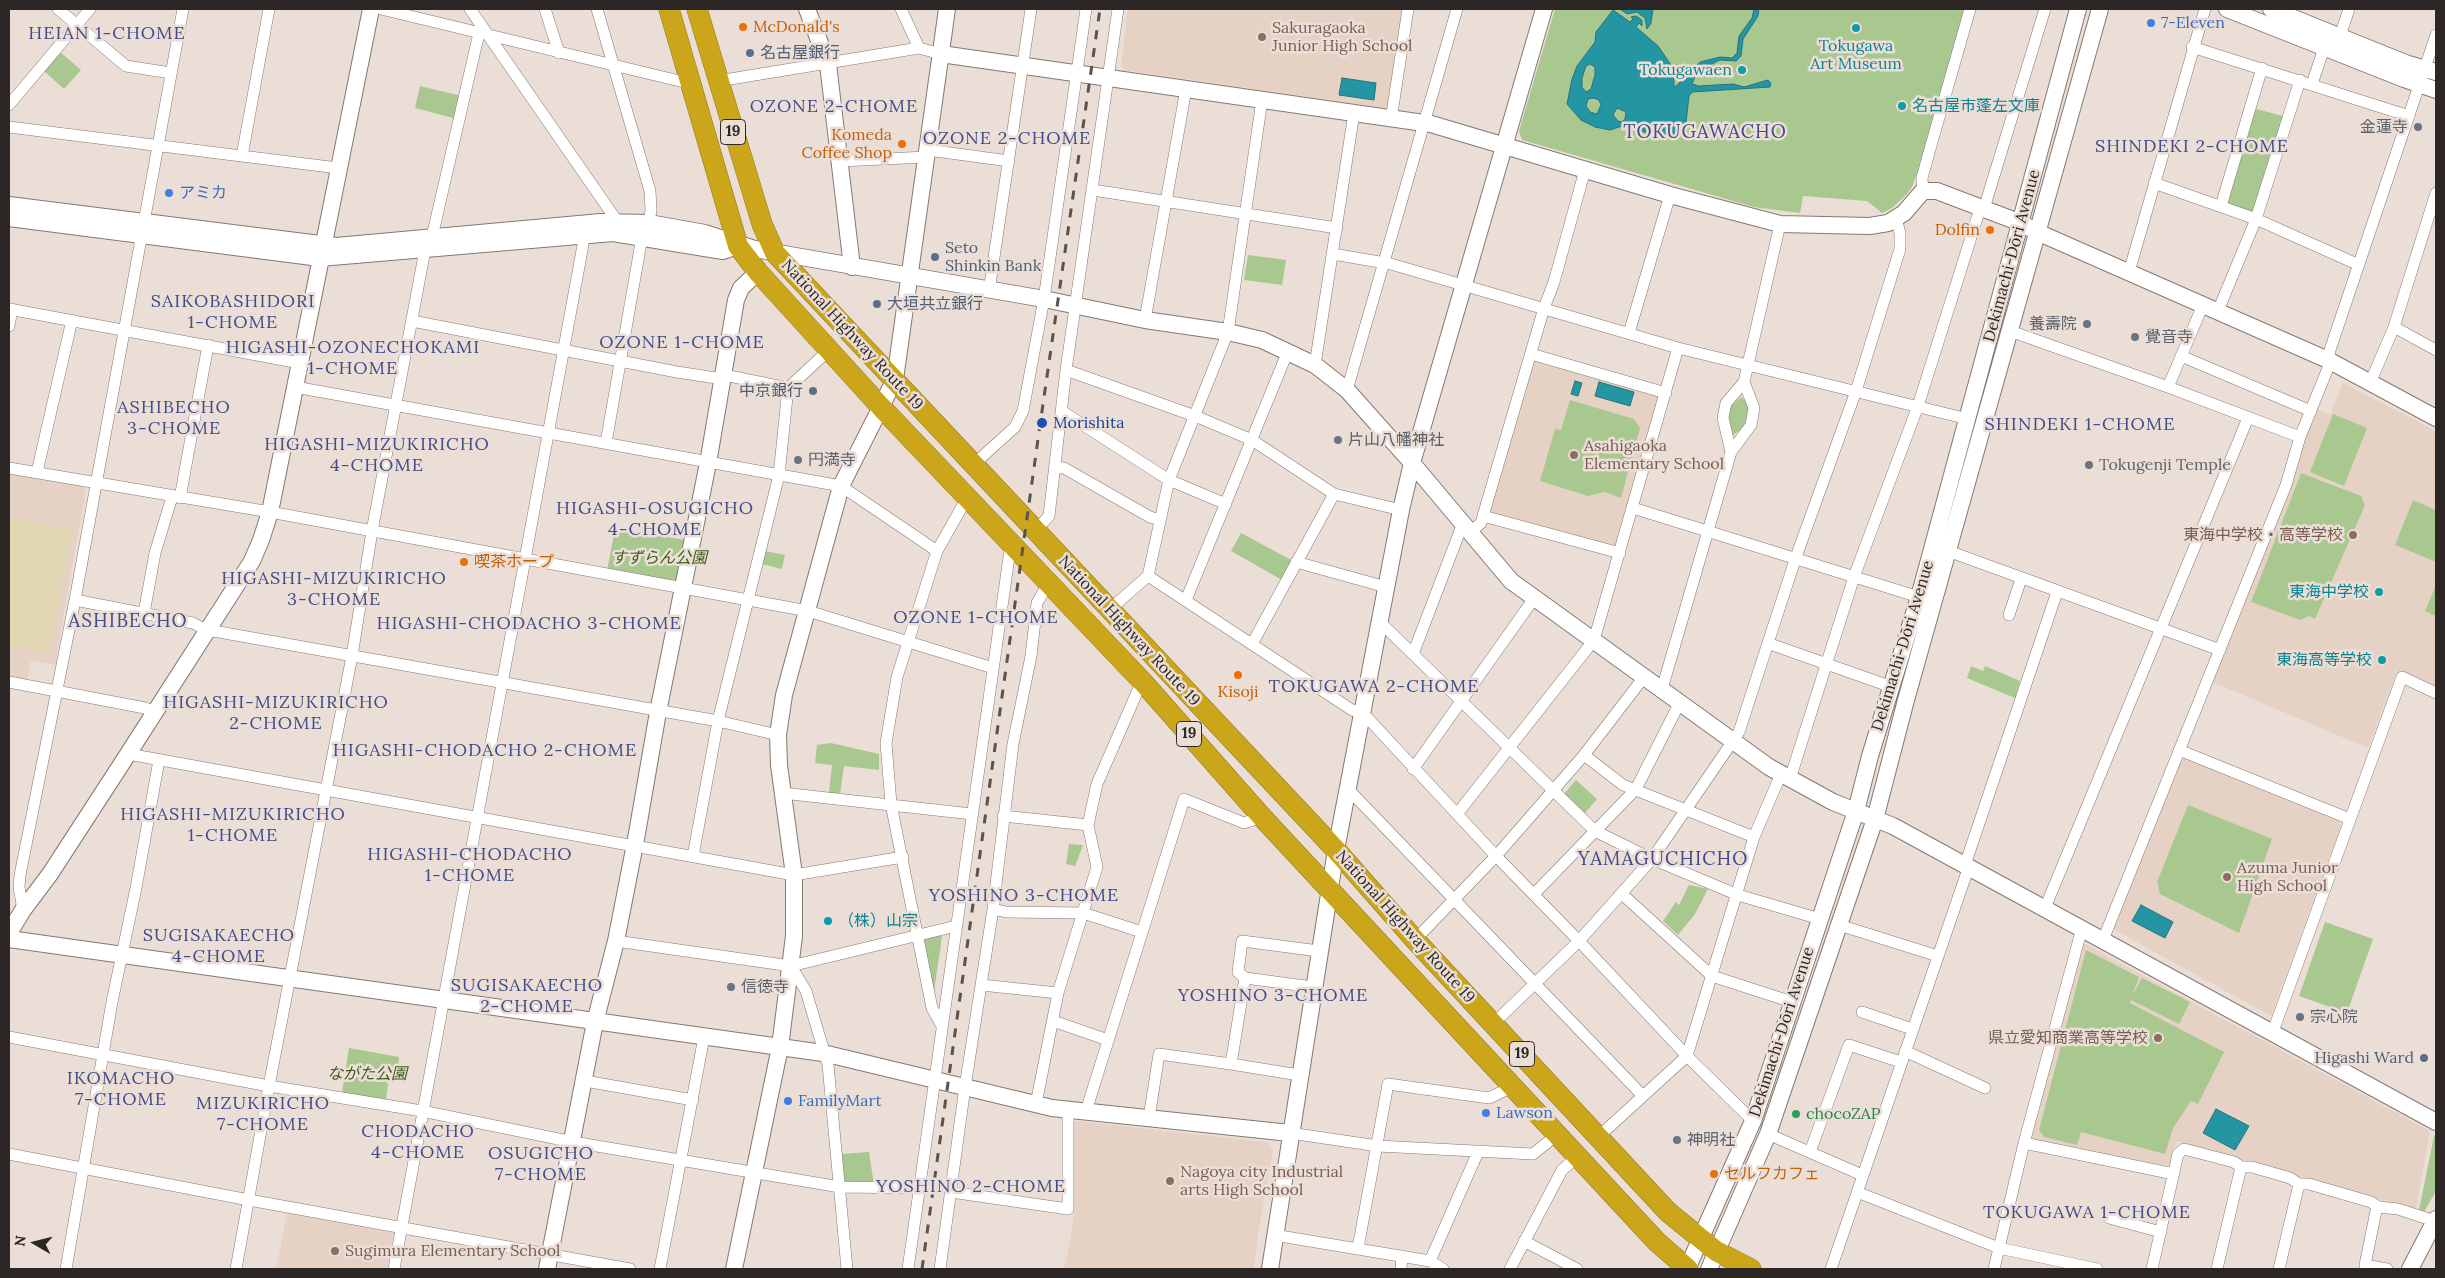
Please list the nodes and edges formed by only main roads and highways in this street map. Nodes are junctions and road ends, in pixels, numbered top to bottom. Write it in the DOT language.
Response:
graph roads {
  1 [pos="682,10"];
  2 [pos="712,112"];
  3 [pos="1708,1253"];
  4 [pos="1687,1269"];
  5 [pos="1751,1269"];
  1 -- 2 [label="highway"];
  1 -- 3 [label="highway, National Highway Route 19 / 19"];
  1 -- 4 [label="highway, National Highway Route 19 / 19"];
  3 -- 5 [label="highway, National Highway Route 19 / 19"];
}
